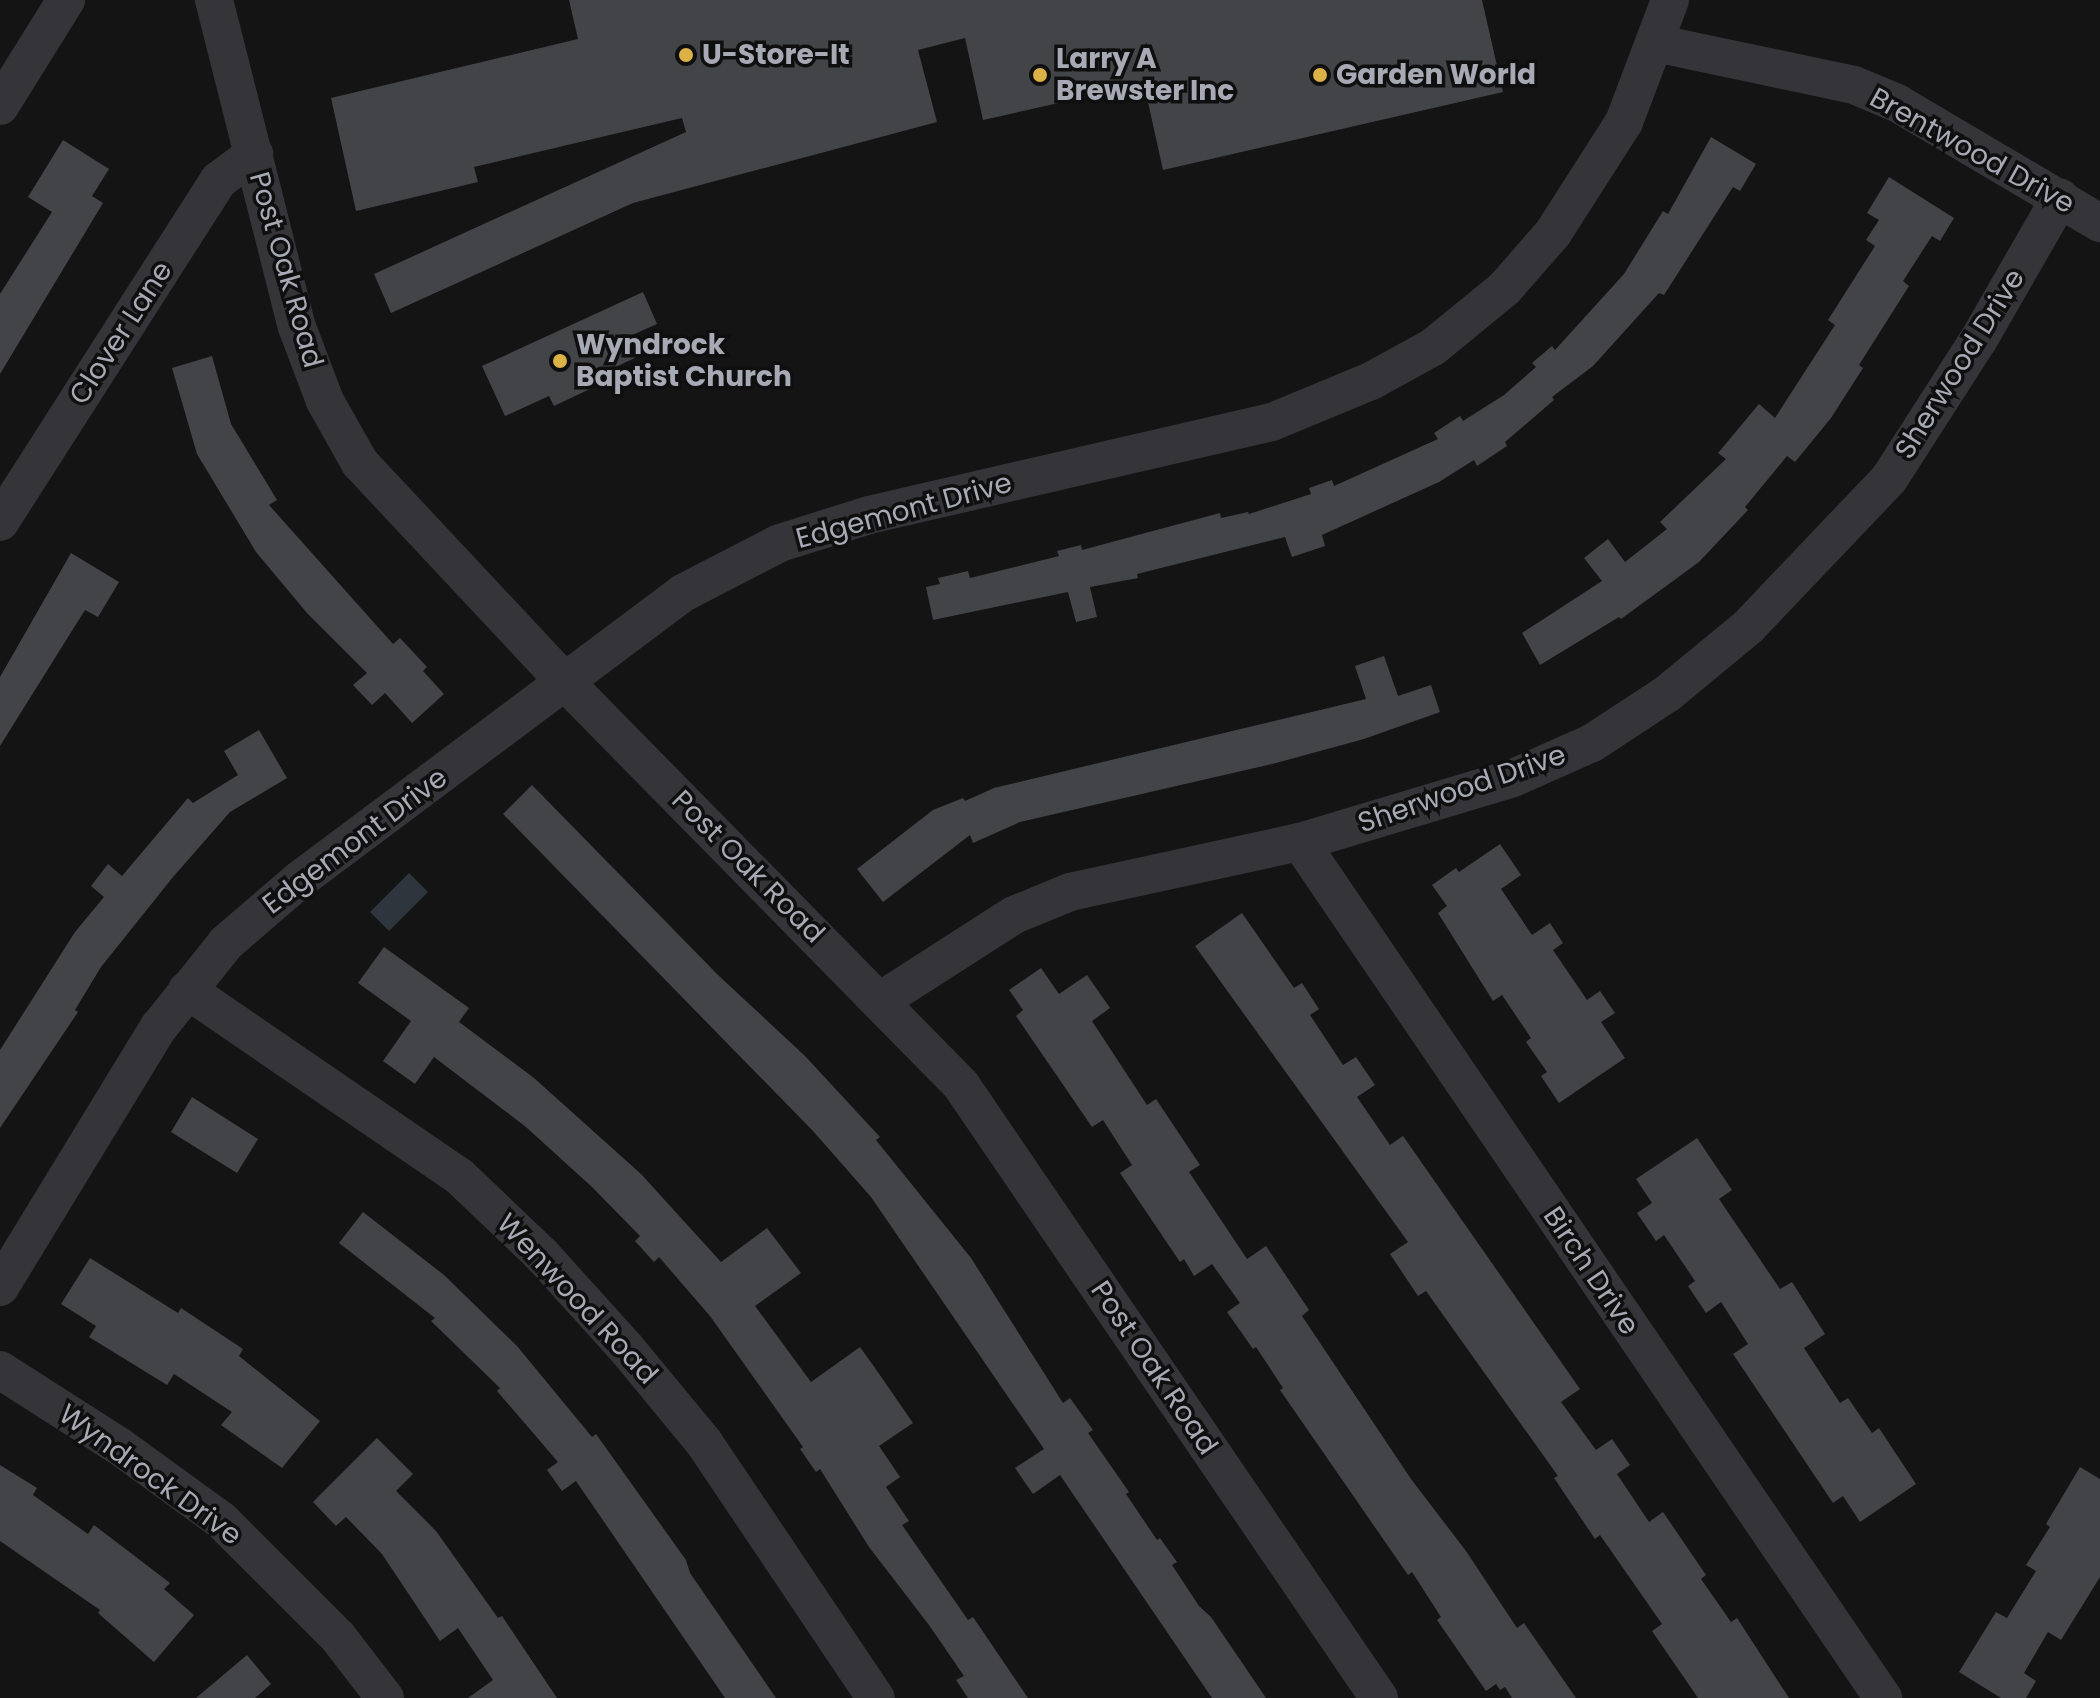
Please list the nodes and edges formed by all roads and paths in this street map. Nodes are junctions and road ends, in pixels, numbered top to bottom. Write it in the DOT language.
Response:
graph roads {
  1 [pos="66,0"];
  2 [pos="214,0"];
  3 [pos="1670,0"];
  4 [pos="1655,43"];
  5 [pos="0,106"];
  6 [pos="254,154"];
  7 [pos="2060,198"];
  8 [pos="2100,223"];
  9 [pos="0,522"];
  10 [pos="566,683"];
  11 [pos="1300,842"];
  12 [pos="187,990"];
  13 [pos="880,1001"];
  14 [pos="0,1287"];
  15 [pos="0,1370"];
  16 [pos="385,1698"];
  17 [pos="876,1698"];
  18 [pos="1379,1698"];
  19 [pos="1883,1698"];
  1 -- 5 [label="street"];
  2 -- 6 [label="street, Post Oak Road"];
  3 -- 4 [label="street, Edgemont Drive"];
  4 -- 7 [label="street, Brentwood Drive"];
  4 -- 10 [label="street, Edgemont Drive"];
  6 -- 9 [label="street, Clover Lane"];
  6 -- 10 [label="street, Post Oak Road"];
  7 -- 8 [label="street, Brentwood Drive"];
  7 -- 11 [label="street, Sherwood Drive"];
  10 -- 12 [label="street, Edgemont Drive"];
  10 -- 13 [label="street, Post Oak Road"];
  11 -- 13 [label="street, Sherwood Drive"];
  11 -- 19 [label="street, Birch Drive"];
  12 -- 14 [label="street, Edgemont Drive"];
  12 -- 17 [label="street, Wenwood Road"];
  13 -- 18 [label="street, Post Oak Road"];
  15 -- 16 [label="street, Wyndrock Drive"];
}
